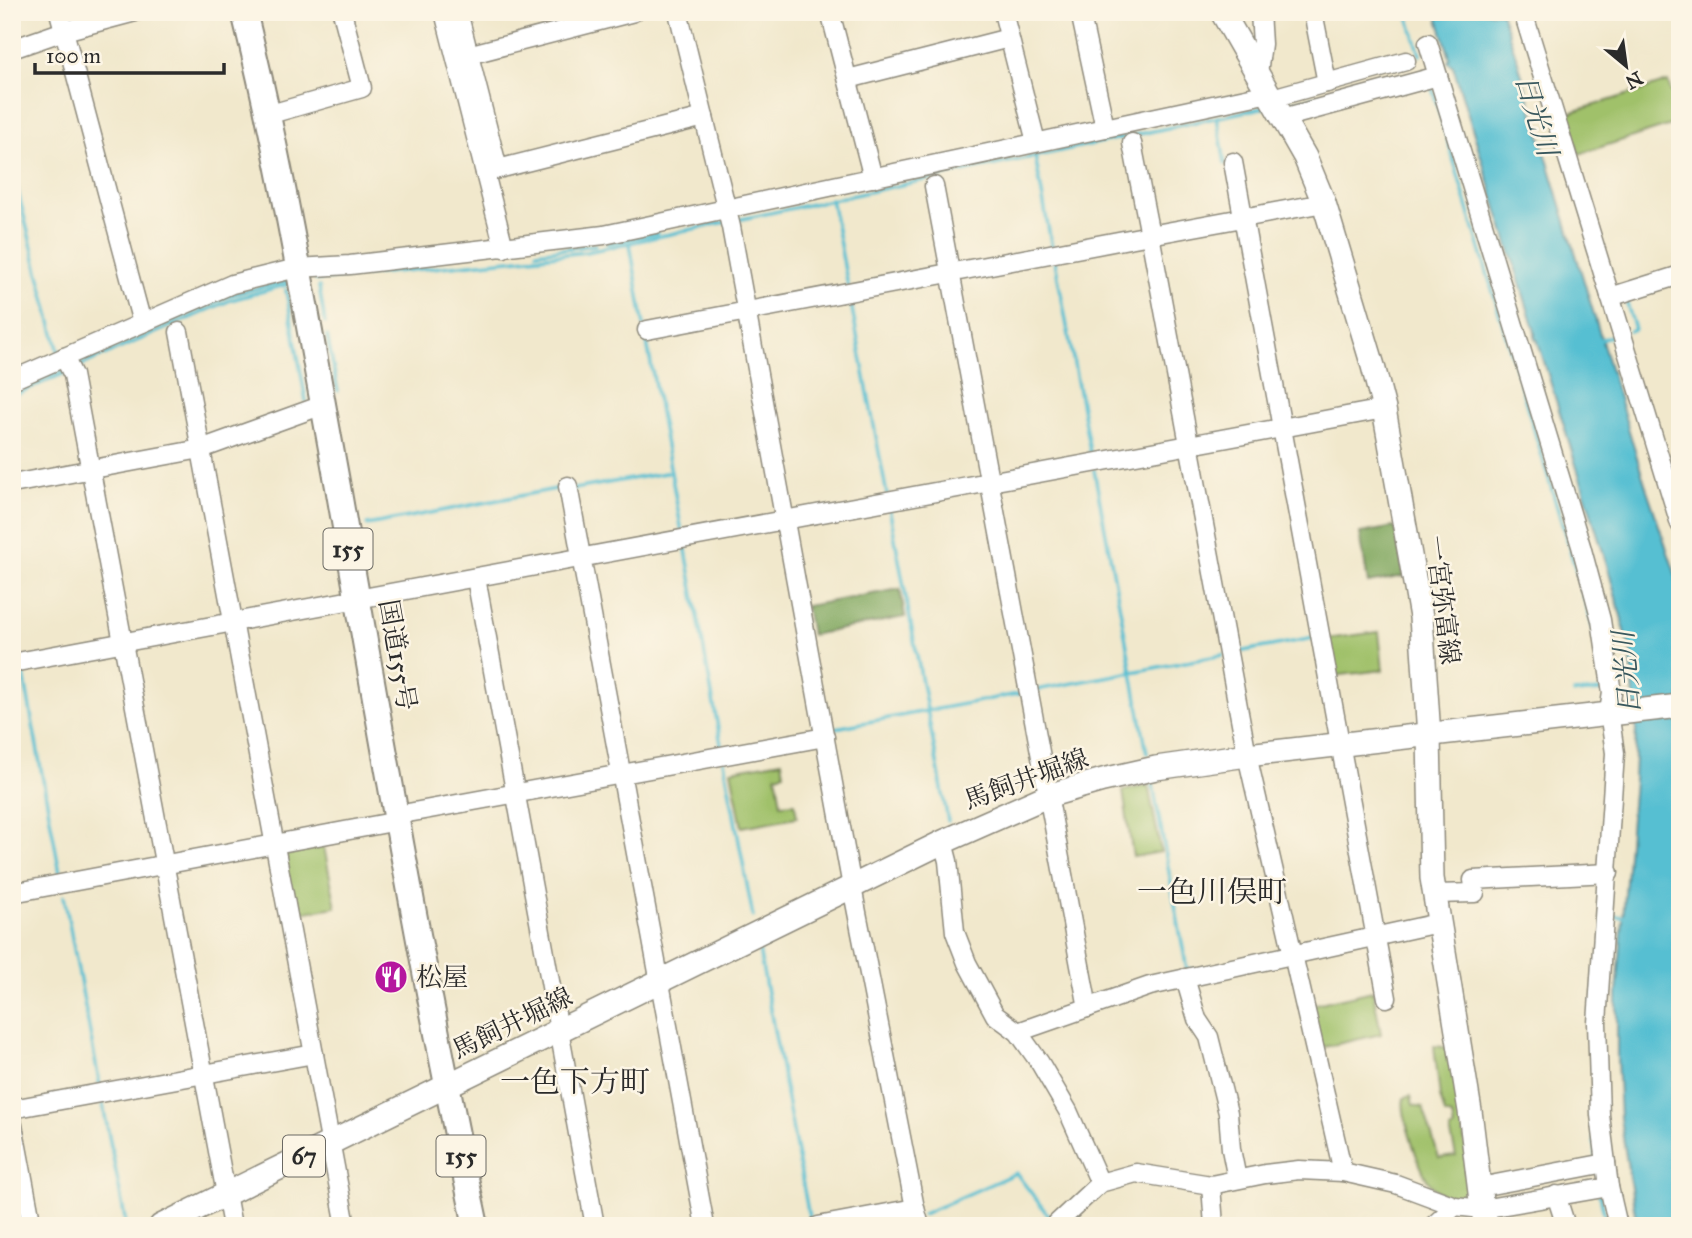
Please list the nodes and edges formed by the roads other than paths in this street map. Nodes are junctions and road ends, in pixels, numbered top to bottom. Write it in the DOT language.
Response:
graph roads {
  1 [pos="59,12"];
  2 [pos="135,12"];
  3 [pos="244,12"];
  4 [pos="342,12"];
  5 [pos="444,12"];
  6 [pos="457,12"];
  7 [pos="634,12"];
  8 [pos="678,12"];
  9 [pos="830,12"];
  10 [pos="1003,12"];
  11 [pos="1080,12"];
  12 [pos="1222,12"];
  13 [pos="1260,12"];
  14 [pos="1313,12"];
  15 [pos="1523,12"];
  16 [pos="64,31"];
  17 [pos="1009,38"];
  18 [pos="1428,43"];
  19 [pos="12,49"];
  20 [pos="468,55"];
  21 [pos="1406,61"];
  22 [pos="1438,76"];
  23 [pos="848,79"];
  24 [pos="1327,83"];
  25 [pos="1271,95"];
  26 [pos="267,114"];
  27 [pos="704,117"];
  28 [pos="1105,128"];
  29 [pos="1036,142"];
  30 [pos="1132,144"];
  31 [pos="1233,162"];
  32 [pos="491,171"];
  33 [pos="873,178"];
  34 [pos="934,186"];
  35 [pos="1324,203"];
  36 [pos="729,216"];
  37 [pos="1244,218"];
  38 [pos="1150,235"];
  39 [pos="504,248"];
  40 [pos="297,268"];
  41 [pos="950,273"];
  42 [pos="1680,275"];
  43 [pos="1610,298"];
  44 [pos="747,311"];
  45 [pos="142,323"];
  46 [pos="647,330"];
  47 [pos="179,332"];
  48 [pos="68,364"];
  49 [pos="12,380"];
  50 [pos="323,405"];
  51 [pos="1384,409"];
  52 [pos="1283,428"];
  53 [pos="1189,446"];
  54 [pos="201,449"];
  55 [pos="91,469"];
  56 [pos="989,483"];
  57 [pos="12,484"];
  58 [pos="568,486"];
  59 [pos="785,521"];
  60 [pos="1680,524"];
  61 [pos="581,559"];
  62 [pos="476,579"];
  63 [pos="358,600"];
  64 [pos="233,623"];
  65 [pos="124,643"];
  66 [pos="12,663"];
  67 [pos="1680,706"];
  68 [pos="1612,712"];
  69 [pos="1429,736"];
  70 [pos="825,737"];
  71 [pos="1341,746"];
  72 [pos="1247,755"];
  73 [pos="621,775"];
  74 [pos="515,794"];
  75 [pos="1047,796"];
  76 [pos="398,818"];
  77 [pos="943,842"];
  78 [pos="274,844"];
  79 [pos="165,865"];
  80 [pos="1608,873"];
  81 [pos="852,887"];
  82 [pos="12,893"];
  83 [pos="1434,894"];
  84 [pos="1438,923"];
  85 [pos="1376,934"];
  86 [pos="1293,954"];
  87 [pos="1185,978"];
  88 [pos="659,983"];
  89 [pos="1387,998"];
  90 [pos="1088,1008"];
  91 [pos="559,1031"];
  92 [pos="1018,1031"];
  93 [pos="314,1054"];
  94 [pos="204,1074"];
  95 [pos="446,1086"];
  96 [pos="12,1109"];
  97 [pos="12,1120"];
  98 [pos="331,1144"];
  99 [pos="1606,1163"];
  100 [pos="1343,1172"];
  101 [pos="1237,1180"];
  102 [pos="1100,1183"];
  103 [pos="1211,1185"];
  104 [pos="1608,1187"];
  105 [pos="226,1194"];
  106 [pos="1556,1195"];
  107 [pos="1455,1206"];
  108 [pos="1483,1207"];
  109 [pos="915,1208"];
  110 [pos="32,1226"];
  111 [pos="162,1226"];
  112 [pos="232,1226"];
  113 [pos="346,1226"];
  114 [pos="476,1226"];
  115 [pos="595,1226"];
  116 [pos="705,1226"];
  117 [pos="817,1226"];
  118 [pos="920,1226"];
  119 [pos="1054,1226"];
  120 [pos="1214,1226"];
  121 [pos="1433,1226"];
  122 [pos="1566,1226"];
  123 [pos="1618,1226"];
  1 -- 16 [label="street"];
  2 -- 16 [label="street"];
  3 -- 26 [label="highway, 国道155号 / 155"];
  4 -- 26 [label="street"];
  5 -- 32 [label="street"];
  6 -- 20 [label="street"];
  7 -- 20 [label="street"];
  8 -- 27 [label="street"];
  9 -- 23 [label="street"];
  10 -- 17 [label="street"];
  11 -- 28 [label="street"];
  12 -- 25 [label="main road, 一宮弥富線"];
  13 -- 25 [label="street"];
  14 -- 24 [label="street"];
  15 -- 43 [label="street"];
  16 -- 19 [label="street"];
  16 -- 45 [label="street"];
  17 -- 23 [label="street"];
  17 -- 29 [label="street"];
  18 -- 22 [label="street"];
  20 -- 32 [label="street"];
  21 -- 24 [label="street"];
  22 -- 25 [label="street"];
  22 -- 68 [label="street"];
  23 -- 33 [label="street"];
  24 -- 25 [label="street"];
  25 -- 28 [label="street"];
  25 -- 35 [label="main road, 一宮弥富線"];
  26 -- 40 [label="highway, 国道155号 / 155"];
  27 -- 32 [label="street"];
  27 -- 36 [label="street"];
  28 -- 29 [label="street"];
  29 -- 33 [label="street"];
  30 -- 38 [label="street"];
  31 -- 37 [label="street"];
  32 -- 39 [label="street"];
  33 -- 36 [label="street"];
  34 -- 41 [label="street"];
  35 -- 37 [label="street"];
  35 -- 51 [label="main road, 一宮弥富線"];
  36 -- 39 [label="street"];
  36 -- 44 [label="street"];
  37 -- 38 [label="street"];
  37 -- 52 [label="street"];
  38 -- 41 [label="street"];
  38 -- 53 [label="street"];
  39 -- 40 [label="street"];
  40 -- 45 [label="street"];
  40 -- 50 [label="highway, 国道155号 / 155"];
  41 -- 44 [label="street"];
  41 -- 56 [label="street"];
  42 -- 43 [label="street"];
  43 -- 60 [label="street"];
  44 -- 46 [label="street"];
  44 -- 59 [label="street"];
  45 -- 48 [label="street"];
  47 -- 54 [label="street"];
  48 -- 49 [label="street"];
  48 -- 55 [label="street"];
  50 -- 54 [label="street"];
  50 -- 63 [label="highway, 国道155号 / 155"];
  51 -- 52 [label="street"];
  51 -- 69 [label="main road, 一宮弥富線"];
  52 -- 53 [label="street"];
  52 -- 71 [label="street"];
  53 -- 56 [label="street"];
  53 -- 72 [label="street"];
  54 -- 55 [label="street"];
  54 -- 64 [label="street"];
  55 -- 57 [label="street"];
  55 -- 65 [label="street"];
  56 -- 59 [label="street"];
  56 -- 75 [label="street"];
  58 -- 61 [label="street"];
  59 -- 61 [label="street"];
  59 -- 70 [label="street"];
  61 -- 62 [label="street"];
  61 -- 73 [label="street"];
  62 -- 63 [label="street"];
  62 -- 74 [label="street"];
  63 -- 64 [label="street"];
  63 -- 76 [label="highway, 国道155号 / 155"];
  64 -- 65 [label="street"];
  64 -- 78 [label="street"];
  65 -- 66 [label="street"];
  65 -- 79 [label="street"];
  67 -- 68 [label="main road, 馬飼井堀線"];
  68 -- 69 [label="main road, 馬飼井堀線"];
  68 -- 80 [label="street"];
  69 -- 71 [label="main road, 馬飼井堀線"];
  69 -- 83 [label="main road, 一宮弥富線"];
  70 -- 73 [label="street"];
  70 -- 81 [label="street"];
  71 -- 72 [label="main road, 馬飼井堀線"];
  71 -- 85 [label="street"];
  72 -- 75 [label="main road, 馬飼井堀線"];
  72 -- 86 [label="street"];
  73 -- 74 [label="street"];
  73 -- 88 [label="street"];
  74 -- 76 [label="street"];
  74 -- 91 [label="street"];
  75 -- 77 [label="main road, 馬飼井堀線"];
  75 -- 90 [label="street"];
  76 -- 78 [label="street"];
  76 -- 95 [label="highway, 国道155号 / 155"];
  77 -- 81 [label="main road, 馬飼井堀線"];
  77 -- 92 [label="street"];
  78 -- 79 [label="street"];
  78 -- 93 [label="street"];
  79 -- 82 [label="street"];
  79 -- 94 [label="street"];
  80 -- 83 [label="street"];
  80 -- 99 [label="street"];
  81 -- 88 [label="main road, 馬飼井堀線"];
  81 -- 109 [label="street"];
  83 -- 84 [label="main road, 一宮弥富線"];
  84 -- 85 [label="street"];
  84 -- 108 [label="main road, 一宮弥富線"];
  85 -- 86 [label="street"];
  85 -- 89 [label="street"];
  86 -- 87 [label="street"];
  86 -- 100 [label="street"];
  87 -- 90 [label="street"];
  87 -- 101 [label="street"];
  88 -- 91 [label="main road, 馬飼井堀線"];
  88 -- 116 [label="street"];
  90 -- 92 [label="street"];
  91 -- 95 [label="main road, 馬飼井堀線"];
  91 -- 115 [label="street"];
  92 -- 102 [label="street"];
  93 -- 94 [label="street"];
  93 -- 98 [label="street"];
  94 -- 96 [label="street"];
  94 -- 105 [label="street"];
  95 -- 98 [label="main road, 67"];
  95 -- 114 [label="highway, 国道155号 / 155"];
  97 -- 110 [label="street"];
  98 -- 105 [label="main road, 67"];
  98 -- 113 [label="street"];
  99 -- 104 [label="street"];
  99 -- 108 [label="street"];
  100 -- 101 [label="street"];
  100 -- 107 [label="street"];
  101 -- 103 [label="street"];
  102 -- 103 [label="street"];
  102 -- 119 [label="street"];
  103 -- 120 [label="street"];
  104 -- 106 [label="street"];
  104 -- 123 [label="street"];
  105 -- 111 [label="main road, 67"];
  105 -- 112 [label="street"];
  106 -- 108 [label="street"];
  106 -- 122 [label="street"];
  107 -- 108 [label="street"];
  107 -- 121 [label="street"];
  109 -- 117 [label="street"];
  109 -- 118 [label="street"];
}
